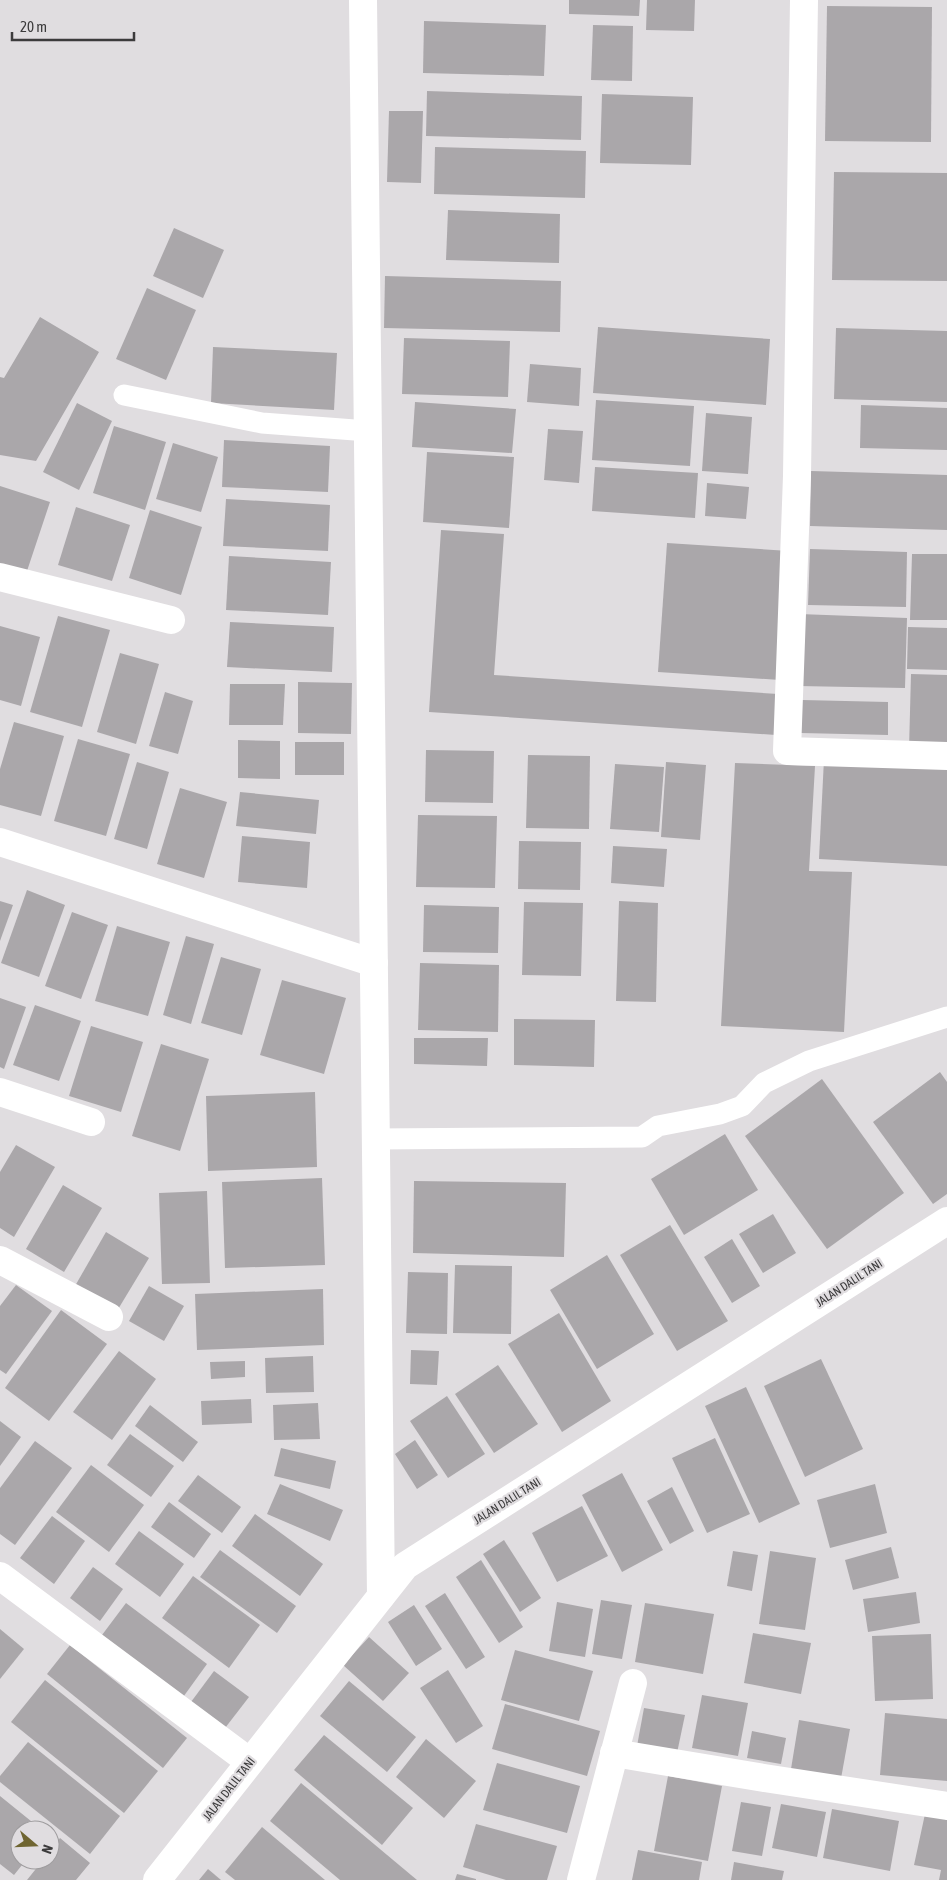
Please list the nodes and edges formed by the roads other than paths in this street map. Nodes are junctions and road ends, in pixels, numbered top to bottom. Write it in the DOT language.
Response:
graph roads {
  1 [pos="362,0"];
  2 [pos="804,0"];
  3 [pos="124,395"];
  4 [pos="368,431"];
  5 [pos="0,577"];
  6 [pos="171,620"];
  7 [pos="947,756"];
  8 [pos="0,842"];
  9 [pos="374,963"];
  10 [pos="947,1017"];
  11 [pos="0,1092"];
  12 [pos="91,1122"];
  13 [pos="376,1139"];
  14 [pos="947,1220"];
  15 [pos="0,1260"];
  16 [pos="109,1317"];
  17 [pos="0,1576"];
  18 [pos="381,1596"];
  19 [pos="633,1683"];
  20 [pos="614,1753"];
  21 [pos="250,1762"];
  22 [pos="947,1806"];
  23 [pos="157,1880"];
  24 [pos="581,1880"];
  1 -- 4 [label="street"];
  2 -- 7 [label="street"];
  3 -- 4 [label="lane"];
  4 -- 9 [label="street"];
  5 -- 6 [label="street"];
  8 -- 9 [label="street"];
  9 -- 13 [label="street"];
  10 -- 13 [label="lane"];
  11 -- 12 [label="street"];
  13 -- 18 [label="street"];
  14 -- 18 [label="street, JALAN DALIL TANI"];
  15 -- 16 [label="street"];
  17 -- 21 [label="street"];
  18 -- 21 [label="street, JALAN DALIL TANI"];
  19 -- 20 [label="street"];
  20 -- 22 [label="street"];
  20 -- 24 [label="street"];
  21 -- 23 [label="street, JALAN DALIL TANI"];
}
